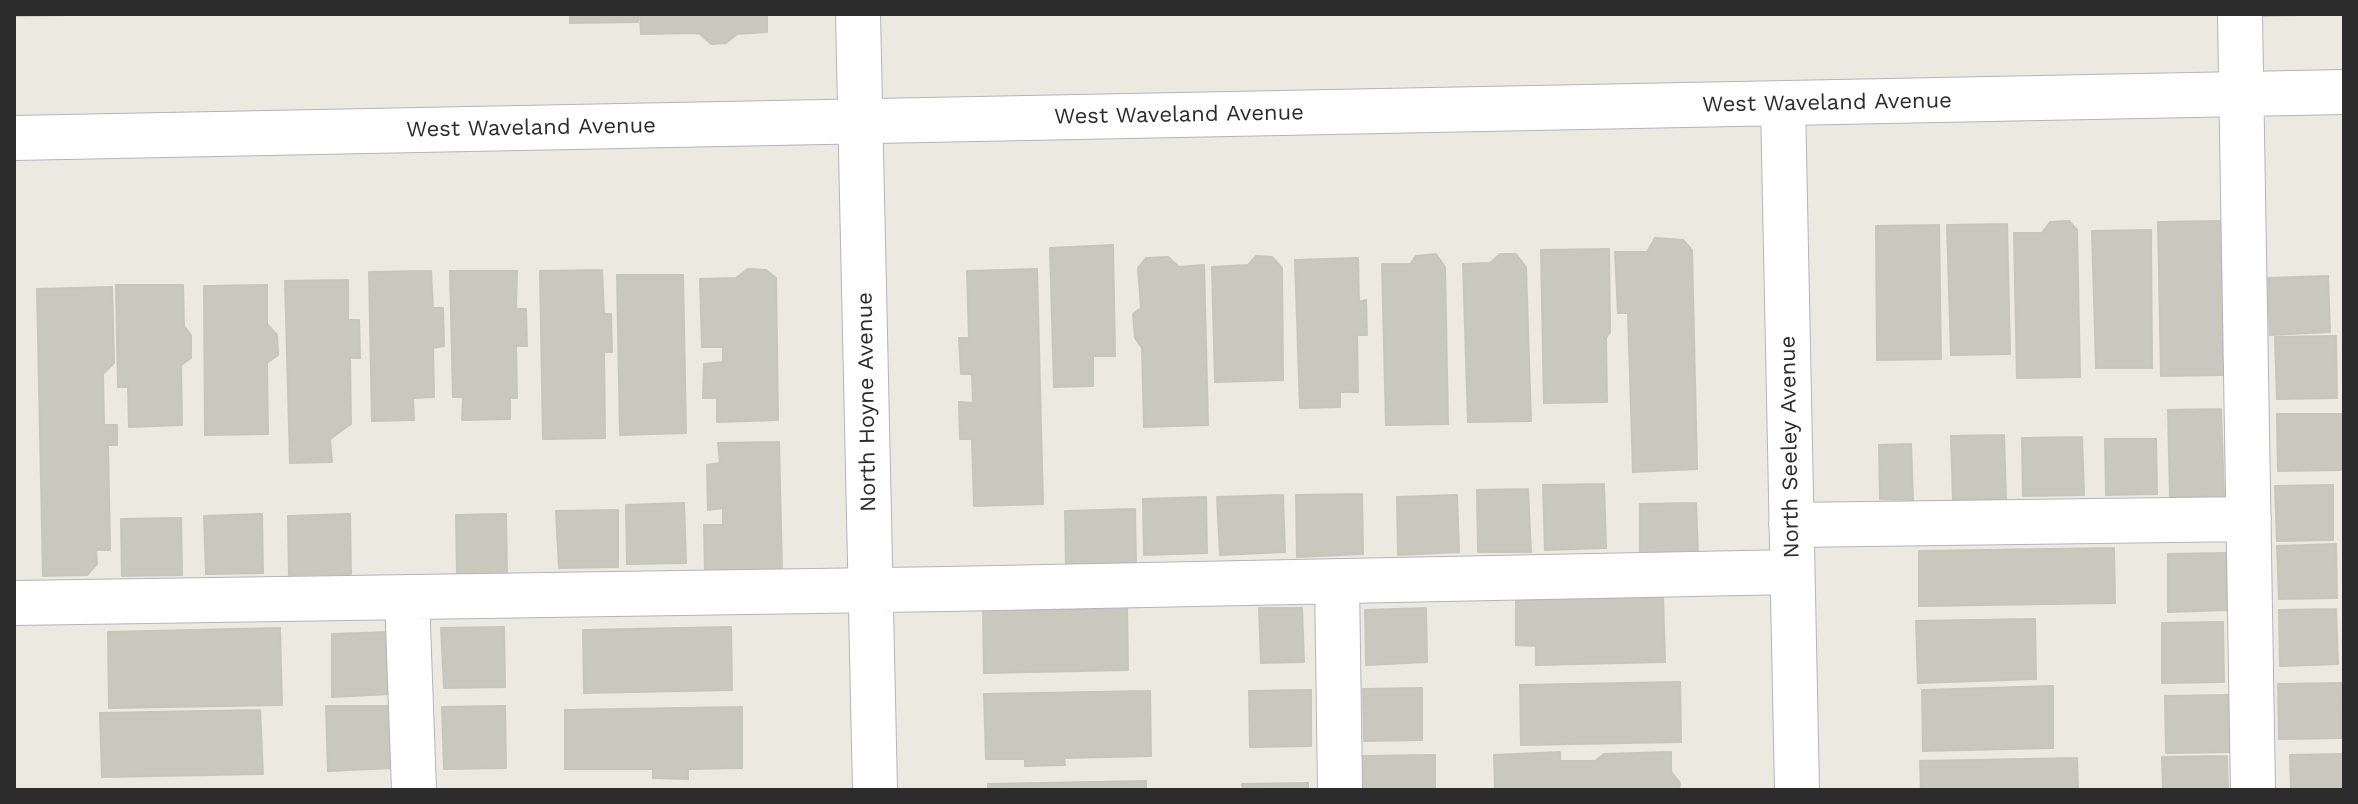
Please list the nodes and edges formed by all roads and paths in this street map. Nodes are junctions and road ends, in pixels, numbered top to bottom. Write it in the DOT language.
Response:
graph roads {
  1 [pos="858,14"];
  2 [pos="2240,14"];
  3 [pos="2344,92"];
  4 [pos="2241,94"];
  5 [pos="1783,103"];
  6 [pos="861,122"];
  7 [pos="14,138"];
  8 [pos="2249,519"];
  9 [pos="1791,525"];
  10 [pos="1792,572"];
  11 [pos="1337,581"];
  12 [pos="871,590"];
  13 [pos="407,597"];
  14 [pos="14,603"];
  15 [pos="414,790"];
  16 [pos="875,790"];
  17 [pos="1340,790"];
  18 [pos="1797,790"];
  19 [pos="2253,790"];
  1 -- 6 [label="street, North Hoyne Avenue"];
  2 -- 4 [label="street"];
  3 -- 4 [label="street, West Waveland Avenue"];
  4 -- 5 [label="street, West Waveland Avenue"];
  4 -- 8 [label="street"];
  5 -- 6 [label="street, West Waveland Avenue"];
  5 -- 9 [label="street, North Seeley Avenue"];
  6 -- 7 [label="street, West Waveland Avenue"];
  6 -- 12 [label="street, North Hoyne Avenue"];
  8 -- 9 [label="street"];
  8 -- 19 [label="street"];
  9 -- 10 [label="street, North Seeley Avenue"];
  10 -- 11 [label="street"];
  10 -- 18 [label="street, North Seeley Avenue"];
  11 -- 12 [label="street"];
  11 -- 17 [label="street"];
  12 -- 13 [label="street"];
  12 -- 16 [label="street, North Hoyne Avenue"];
  13 -- 14 [label="street"];
  13 -- 15 [label="street"];
}
